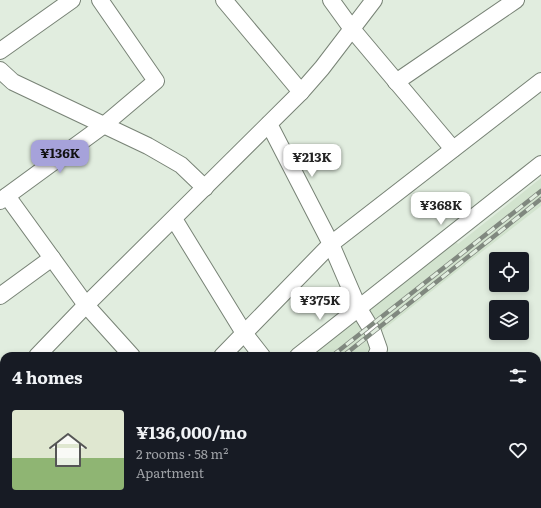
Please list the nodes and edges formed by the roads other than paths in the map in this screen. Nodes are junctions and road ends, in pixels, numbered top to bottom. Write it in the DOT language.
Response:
graph roads {
  1 [pos="72,0"];
  2 [pos="100,0"];
  3 [pos="224,0"];
  4 [pos="331,0"];
  5 [pos="374,0"];
  6 [pos="516,0"];
  7 [pos="352,29"];
  8 [pos="0,51"];
  9 [pos="0,70"];
  10 [pos="541,81"];
  11 [pos="396,82"];
  12 [pos="301,92"];
  13 [pos="269,124"];
  14 [pos="104,125"];
  15 [pos="453,150"];
  16 [pos="541,164"];
  17 [pos="205,188"];
  18 [pos="4,198"];
  19 [pos="174,219"];
  20 [pos="331,244"];
  21 [pos="52,258"];
  22 [pos="0,296"];
  23 [pos="86,305"];
  24 [pos="359,309"];
  25 [pos="244,333"];
  26 [pos="41,352"];
  27 [pos="128,352"];
  28 [pos="226,352"];
  29 [pos="259,352"];
  30 [pos="303,352"];
  31 [pos="378,352"];
  1 -- 8 [label="street"];
  2 -- 14 [label="street"];
  3 -- 12 [label="street"];
  4 -- 7 [label="street"];
  5 -- 7 [label="street"];
  6 -- 11 [label="street"];
  7 -- 11 [label="street"];
  7 -- 12 [label="street"];
  9 -- 14 [label="street"];
  10 -- 15 [label="street"];
  11 -- 15 [label="street"];
  12 -- 13 [label="street"];
  13 -- 17 [label="street"];
  13 -- 20 [label="street"];
  14 -- 17 [label="street"];
  14 -- 18 [label="street"];
  15 -- 20 [label="street"];
  16 -- 24 [label="street"];
  17 -- 19 [label="street"];
  18 -- 21 [label="street"];
  19 -- 23 [label="street"];
  19 -- 25 [label="street"];
  20 -- 24 [label="street"];
  20 -- 25 [label="street"];
  21 -- 22 [label="street"];
  21 -- 23 [label="street"];
  23 -- 26 [label="street"];
  23 -- 27 [label="street"];
  24 -- 30 [label="street"];
  24 -- 31 [label="street"];
  25 -- 28 [label="street"];
  25 -- 29 [label="street"];
}
